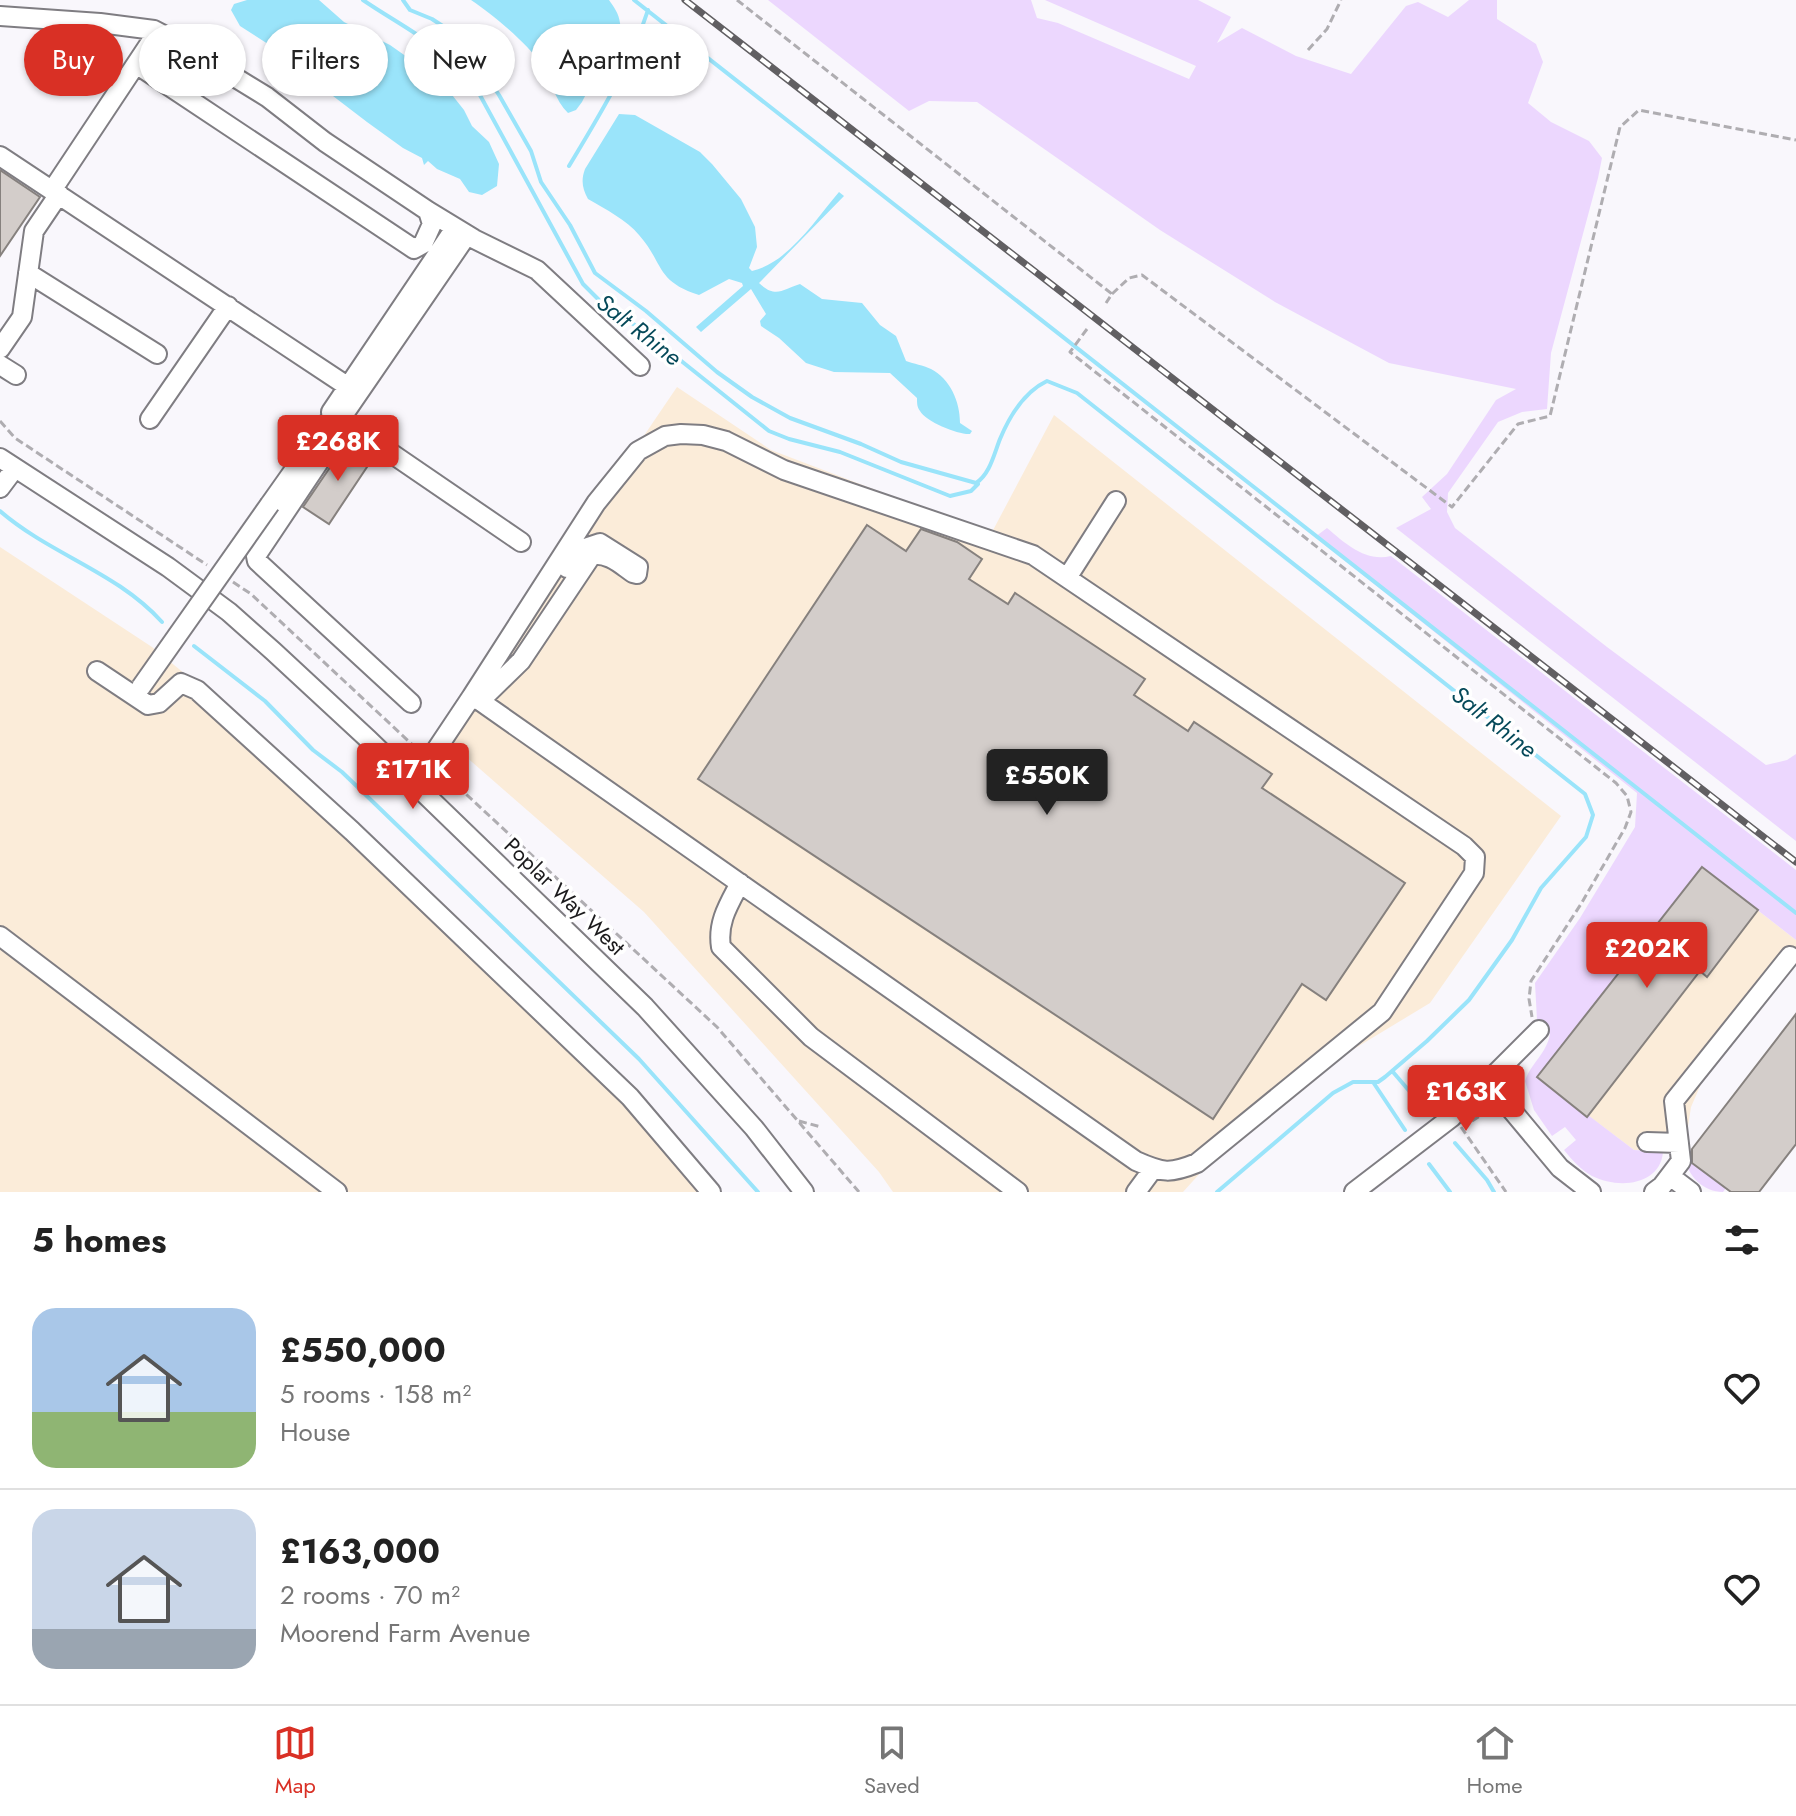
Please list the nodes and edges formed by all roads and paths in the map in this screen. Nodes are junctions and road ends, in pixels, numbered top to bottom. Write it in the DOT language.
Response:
graph roads {
  1 [pos="737,0"];
  2 [pos="1341,0"];
  3 [pos="0,16"];
  4 [pos="139,28"];
  5 [pos="1308,50"];
  6 [pos="139,60"];
  7 [pos="136,64"];
  8 [pos="246,83"];
  9 [pos="1796,140"];
  10 [pos="0,156"];
  11 [pos="56,191"];
  12 [pos="428,211"];
  13 [pos="461,231"];
  14 [pos="28,273"];
  15 [pos="1112,294"];
  16 [pos="1106,303"];
  17 [pos="228,306"];
  18 [pos="1087,329"];
  19 [pos="0,349"];
  20 [pos="157,354"];
  21 [pos="640,366"];
  22 [pos="347,386"];
  23 [pos="150,419"];
  24 [pos="339,419"];
  25 [pos="0,421"];
  26 [pos="7,463"];
  27 [pos="0,488"];
  28 [pos="1116,501"];
  29 [pos="521,542"];
  30 [pos="212,568"];
  31 [pos="225,577"];
  32 [pos="1067,578"];
  33 [pos="489,670"];
  34 [pos="97,671"];
  35 [pos="136,695"];
  36 [pos="476,699"];
  37 [pos="411,703"];
  38 [pos="429,760"];
  39 [pos="414,783"];
  40 [pos="740,883"];
  41 [pos="0,936"];
  42 [pos="1790,956"];
  43 [pos="1539,1030"];
  44 [pos="1489,1083"];
  45 [pos="1501,1098"];
  46 [pos="799,1121"];
  47 [pos="821,1127"];
  48 [pos="1647,1142"];
  49 [pos="1676,1160"];
  50 [pos="1153,1169"];
  51 [pos="337,1192"];
  52 [pos="711,1192"];
  53 [pos="804,1192"];
  54 [pos="859,1192"];
  55 [pos="1018,1192"];
  56 [pos="1136,1192"];
  57 [pos="1354,1192"];
  58 [pos="1506,1192"];
  59 [pos="1591,1192"];
  60 [pos="1654,1192"];
  61 [pos="1691,1192"];
  1 -- 15 [label="path"];
  2 -- 5 [label="path"];
  3 -- 4 [label="street"];
  6 -- 7 [label="street"];
  7 -- 11 [label="street"];
  7 -- 12 [label="street"];
  8 -- 12 [label="street"];
  9 -- 15 [label="path"];
  10 -- 11 [label="street"];
  11 -- 14 [label="street"];
  11 -- 17 [label="street"];
  12 -- 13 [label="street"];
  13 -- 21 [label="street"];
  13 -- 22 [label="street"];
  13 -- 24 [label="street"];
  14 -- 19 [label="street"];
  14 -- 20 [label="street"];
  15 -- 16 [label="path"];
  17 -- 22 [label="street"];
  17 -- 23 [label="street"];
  18 -- 43 [label="path"];
  22 -- 24 [label="street"];
  24 -- 29 [label="street"];
  24 -- 35 [label="street, bridge"];
  24 -- 37 [label="street"];
  25 -- 30 [label="path"];
  26 -- 27 [label="street"];
  26 -- 39 [label="street, Poplar Way West"];
  28 -- 32 [label="street"];
  31 -- 38 [label="path"];
  32 -- 33 [label="street"];
  32 -- 50 [label="street"];
  33 -- 36 [label="street"];
  33 -- 36 [label="street"];
  34 -- 35 [label="street"];
  35 -- 52 [label="street"];
  36 -- 38 [label="street"];
  36 -- 40 [label="street"];
  38 -- 39 [label="street"];
  38 -- 46 [label="path"];
  39 -- 53 [label="street, Poplar Way West"];
  40 -- 50 [label="street"];
  40 -- 55 [label="street"];
  41 -- 51 [label="street"];
  42 -- 49 [label="street"];
  43 -- 44 [label="street"];
  44 -- 45 [label="street"];
  44 -- 57 [label="street"];
  45 -- 58 [label="path"];
  45 -- 59 [label="street"];
  46 -- 47 [label="path"];
  46 -- 54 [label="path"];
  48 -- 49 [label="street"];
  49 -- 60 [label="street"];
  49 -- 61 [label="street"];
  50 -- 56 [label="street"];
}
